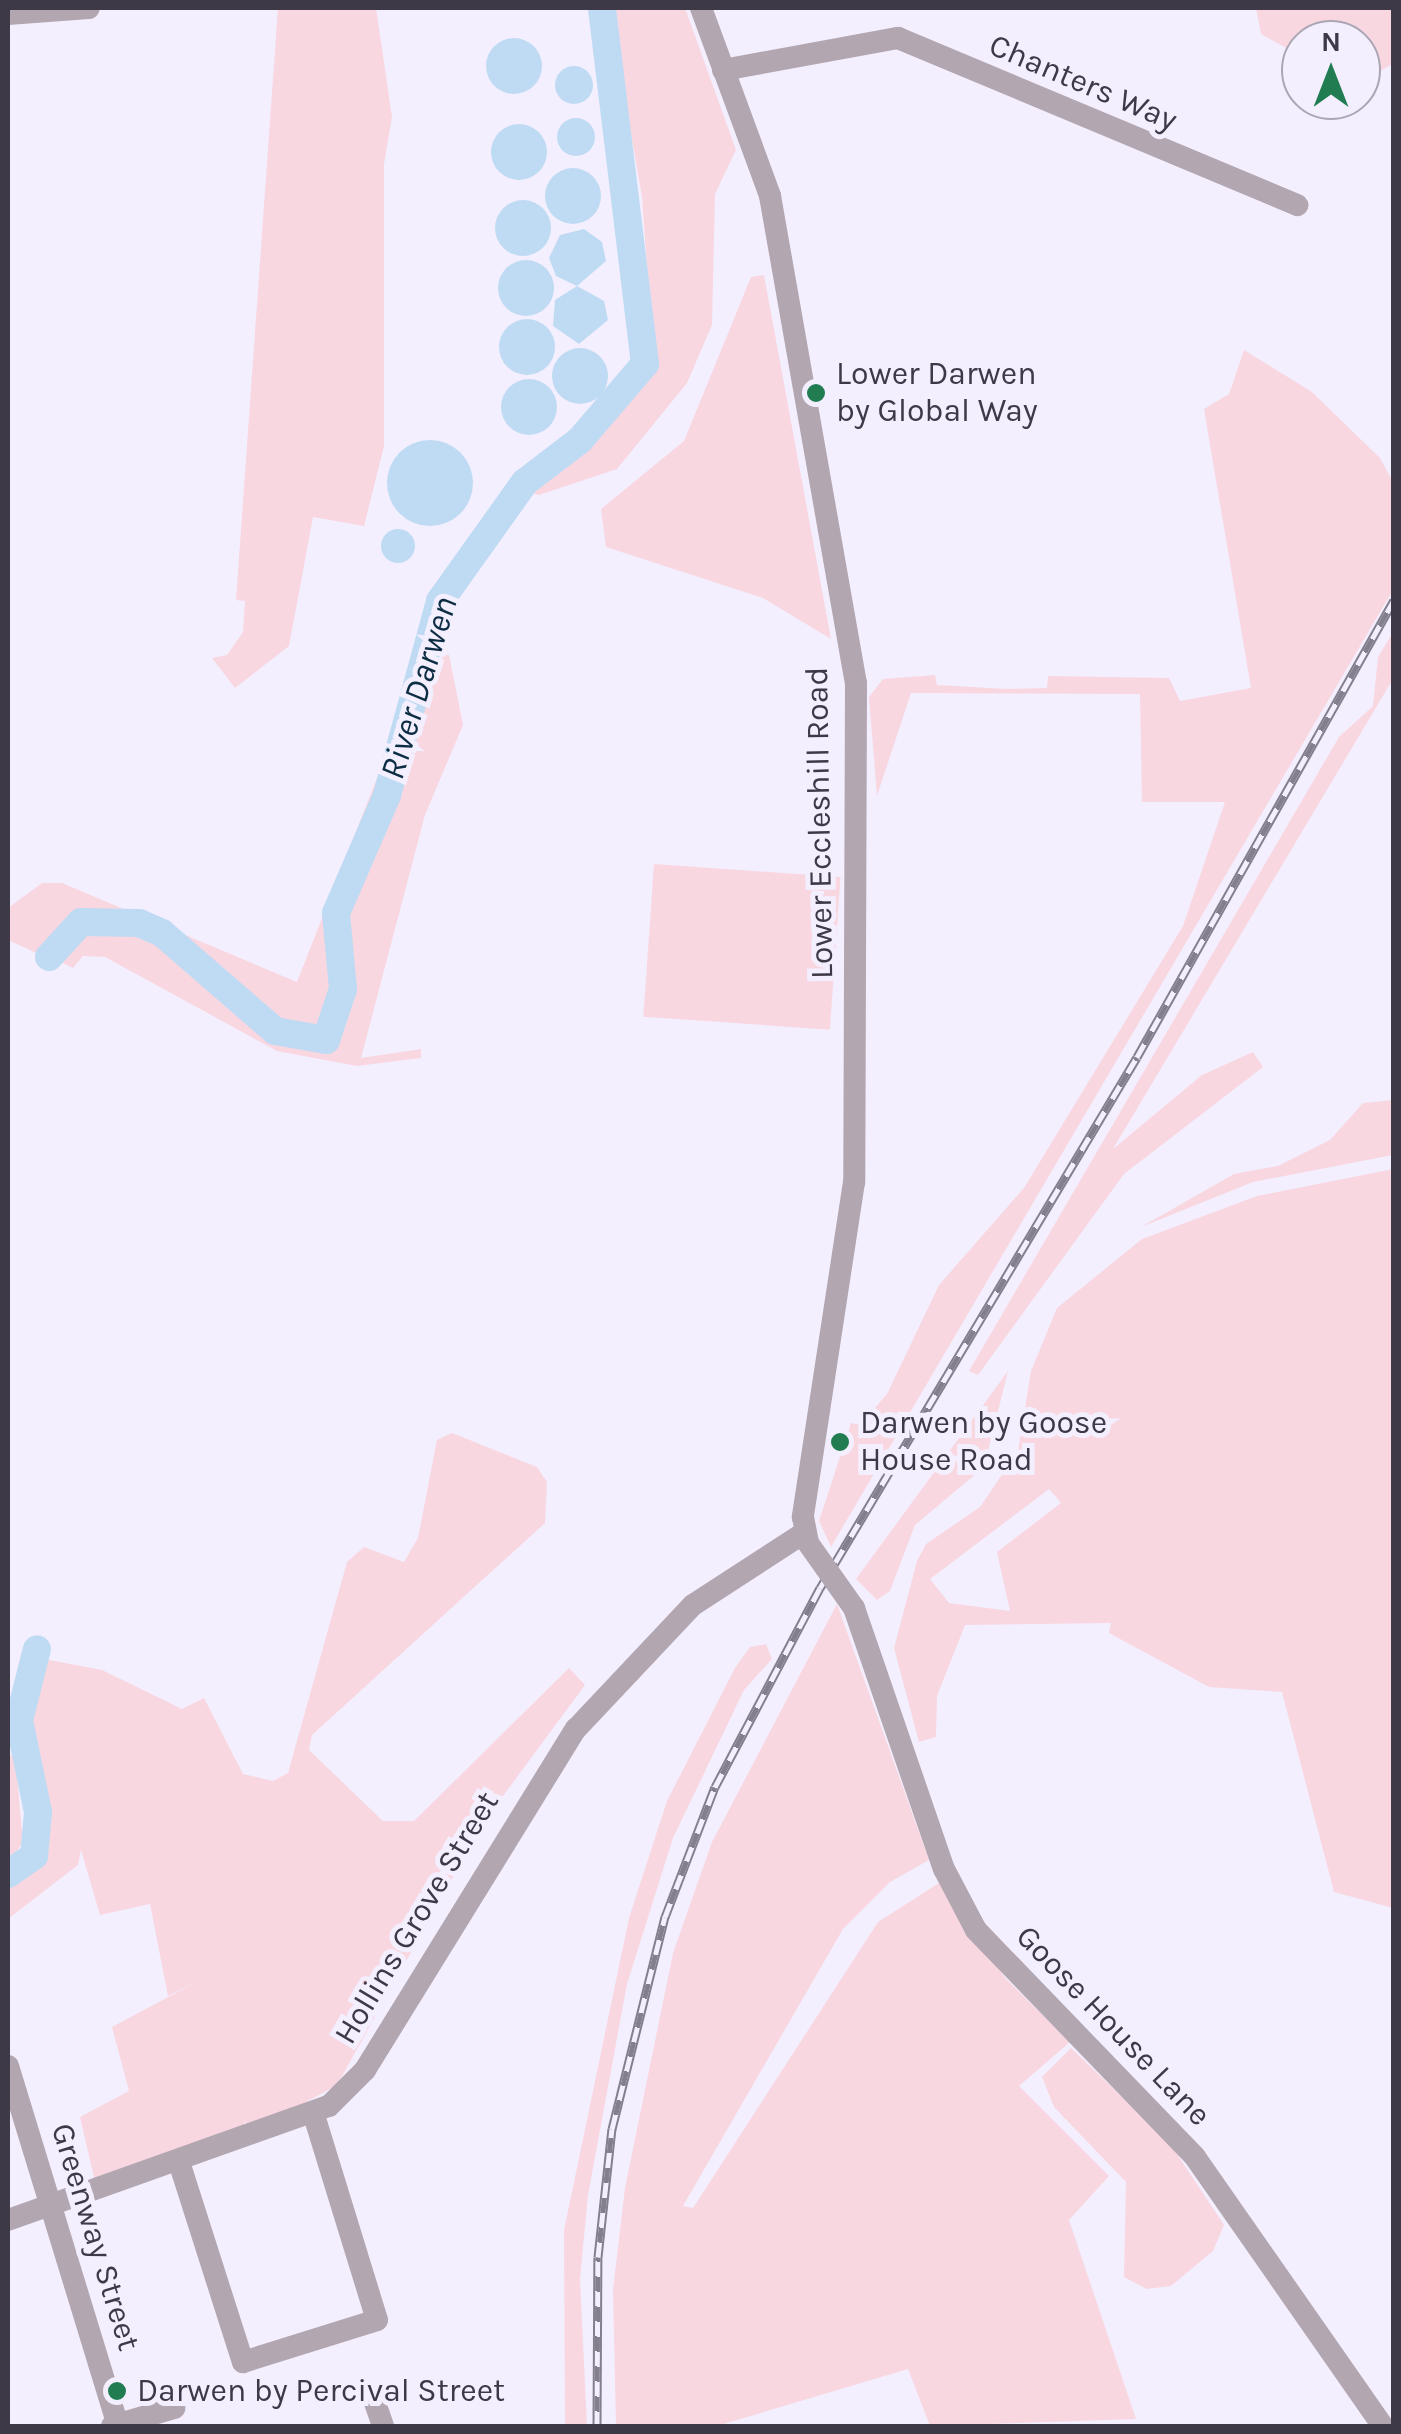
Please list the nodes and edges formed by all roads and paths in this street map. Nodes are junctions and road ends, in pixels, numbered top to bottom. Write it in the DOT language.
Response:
graph roads {
  1 [pos="90,8"];
  2 [pos="701,8"];
  3 [pos="8,14"];
  4 [pos="723,70"];
  5 [pos="1297,205"];
  6 [pos="806,1538"];
  7 [pos="8,2066"];
  8 [pos="13,2099"];
  9 [pos="314,2115"];
  10 [pos="180,2165"];
  11 [pos="52,2206"];
  12 [pos="8,2220"];
  13 [pos="372,2394"];
  14 [pos="174,2408"];
  15 [pos="116,2426"];
  16 [pos="383,2426"];
  17 [pos="1383,2426"];
  1 -- 3 [label="street"];
  2 -- 4 [label="street, Lower Eccleshill Road"];
  4 -- 5 [label="street, Chanters Way"];
  4 -- 6 [label="street, Lower Eccleshill Road"];
  6 -- 9 [label="street, Hollins Grove Street"];
  6 -- 17 [label="street, Goose House Lane, bridge"];
  7 -- 8 [label="street, Greenway Street"];
  8 -- 11 [label="street, Greenway Street"];
  9 -- 10 [label="street, Hollins Grove Street"];
  9 -- 10 [label="street"];
  10 -- 11 [label="street, Hollins Grove Street"];
  11 -- 12 [label="street, Hollins Grove Street"];
  11 -- 15 [label="street, Greenway Street"];
  13 -- 16 [label="street"];
  14 -- 15 [label="street"];
}
